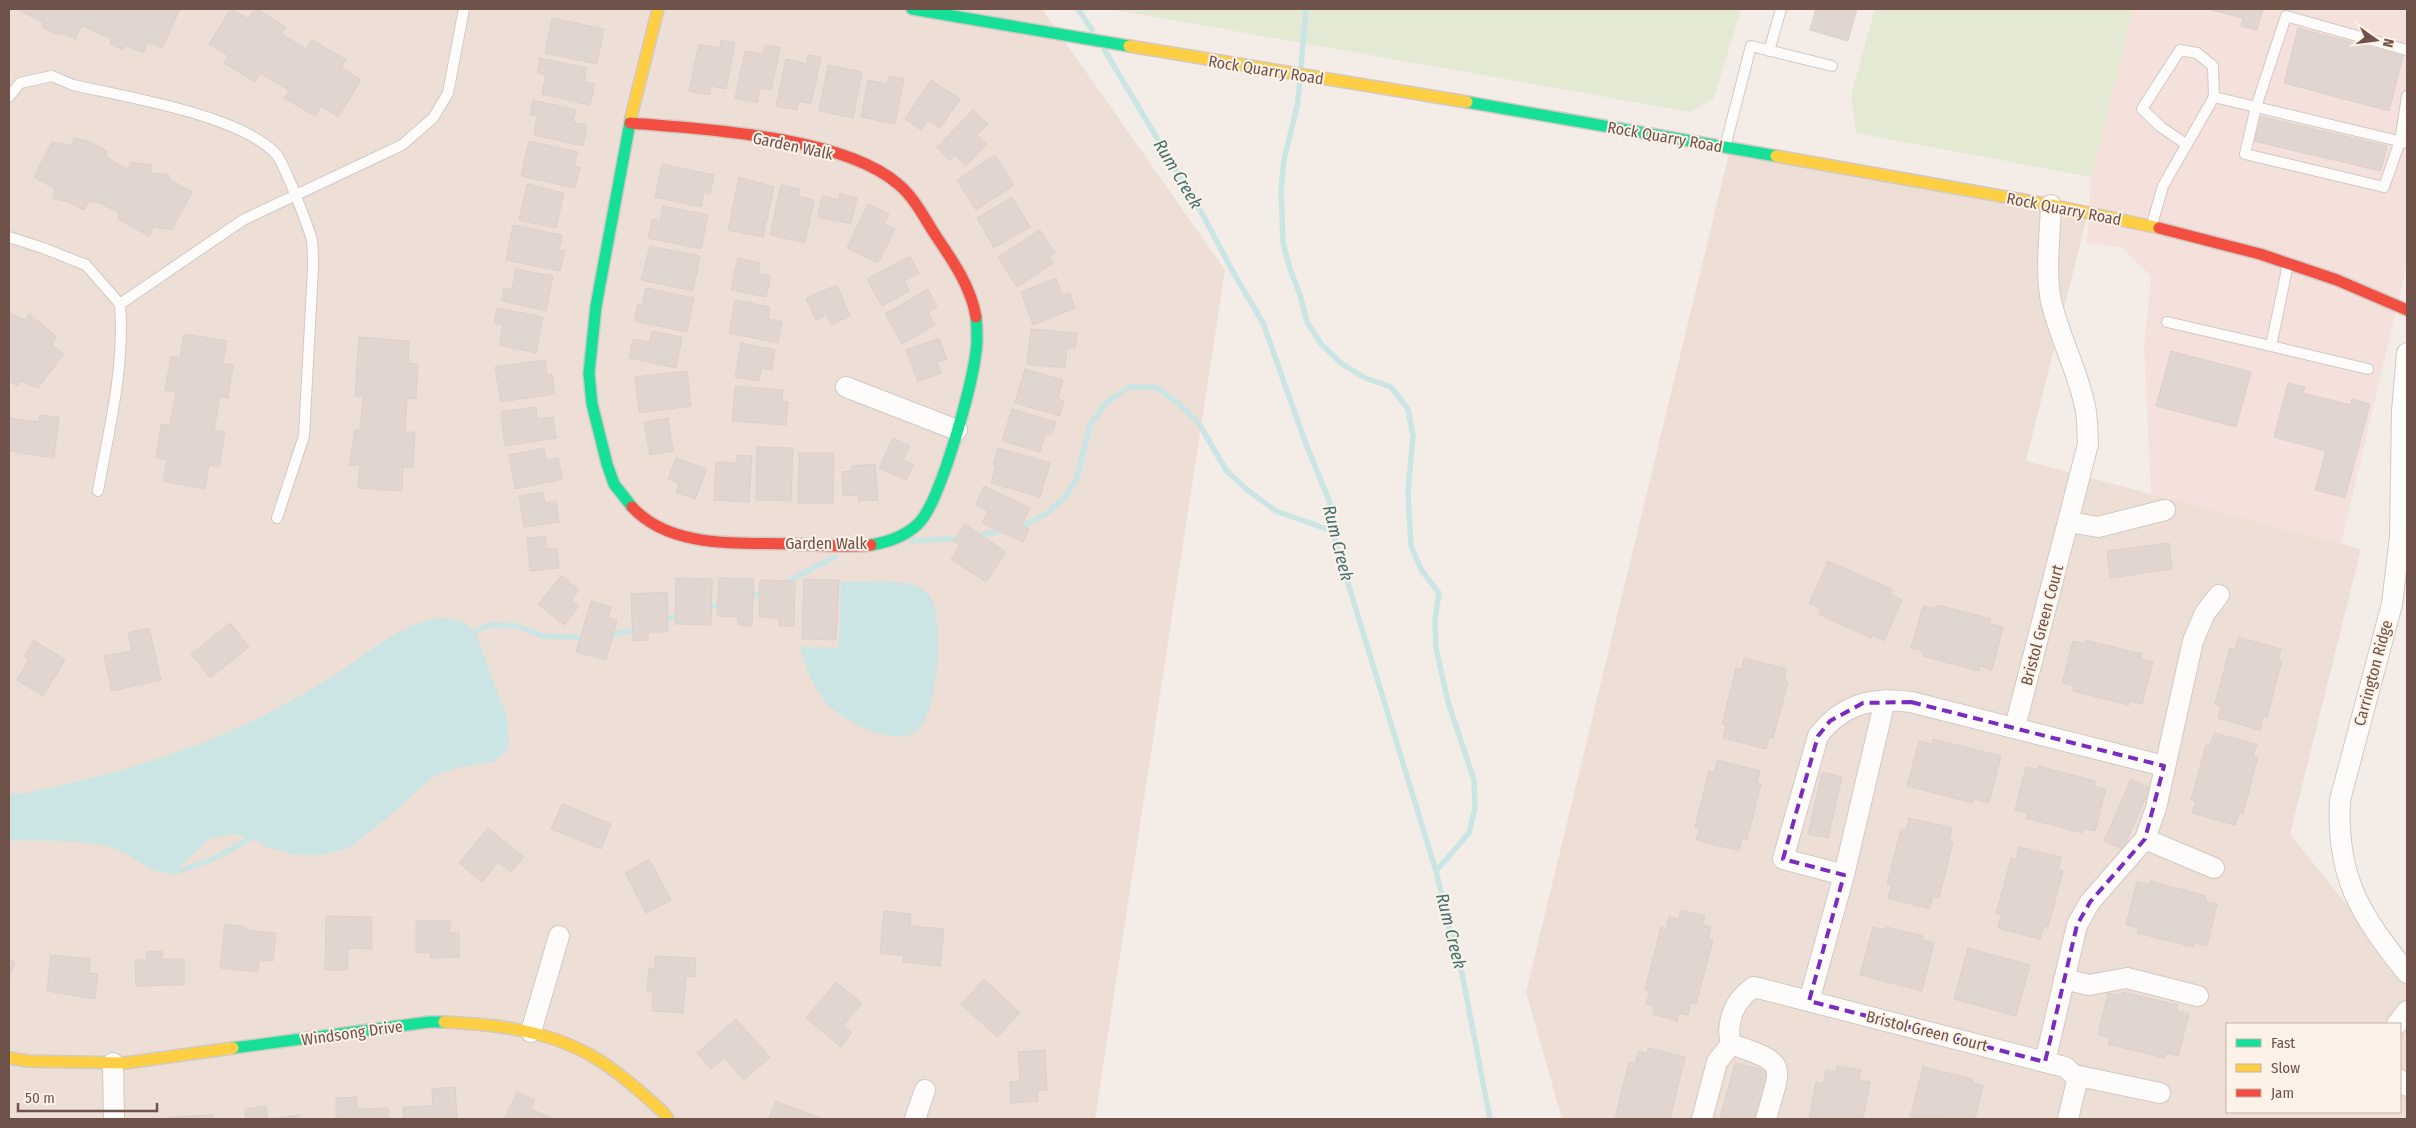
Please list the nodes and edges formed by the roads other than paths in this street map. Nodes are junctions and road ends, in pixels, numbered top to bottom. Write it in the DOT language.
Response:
graph roads {
  1 [pos="464,9"];
  2 [pos="658,9"];
  3 [pos="912,9"];
  4 [pos="1781,9"];
  5 [pos="2407,50"];
  6 [pos="1769,51"];
  7 [pos="1832,66"];
  8 [pos="9,96"];
  9 [pos="2214,96"];
  10 [pos="2407,96"];
  11 [pos="2256,106"];
  12 [pos="630,123"];
  13 [pos="2403,142"];
  14 [pos="2187,145"];
  15 [pos="1724,148"];
  16 [pos="295,195"];
  17 [pos="2051,206"];
  18 [pos="2151,226"];
  19 [pos="9,237"];
  20 [pos="2288,263"];
  21 [pos="120,304"];
  22 [pos="2407,310"];
  23 [pos="2167,322"];
  24 [pos="2271,346"];
  25 [pos="2407,353"];
  26 [pos="2368,369"];
  27 [pos="846,387"];
  28 [pos="957,430"];
  29 [pos="98,491"];
  30 [pos="2164,510"];
  31 [pos="277,518"];
  32 [pos="2069,522"];
  33 [pos="2218,595"];
  34 [pos="1885,700"];
  35 [pos="2015,727"];
  36 [pos="2164,766"];
  37 [pos="2145,839"];
  38 [pos="2214,868"];
  39 [pos="1844,875"];
  40 [pos="559,936"];
  41 [pos="2407,973"];
  42 [pos="2064,979"];
  43 [pos="2198,996"];
  44 [pos="1809,1001"];
  45 [pos="2407,1011"];
  46 [pos="2398,1023"];
  47 [pos="531,1032"];
  48 [pos="1731,1044"];
  49 [pos="9,1058"];
  50 [pos="2045,1062"];
  51 [pos="112,1063"];
  52 [pos="2074,1075"];
  53 [pos="925,1090"];
  54 [pos="2160,1093"];
  55 [pos="114,1119"];
  56 [pos="668,1119"];
  57 [pos="915,1119"];
  58 [pos="1702,1119"];
  59 [pos="1766,1119"];
  60 [pos="2068,1119"];
  1 -- 16 [label="lane"];
  2 -- 12 [label="street, Garden Walk"];
  3 -- 15 [label="street, Rock Quarry Road"];
  4 -- 6 [label="lane"];
  5 -- 11 [label="lane"];
  6 -- 7 [label="lane"];
  6 -- 15 [label="lane"];
  8 -- 16 [label="lane"];
  9 -- 11 [label="lane"];
  9 -- 14 [label="lane"];
  9 -- 14 [label="lane"];
  10 -- 13 [label="lane"];
  11 -- 13 [label="lane"];
  11 -- 13 [label="lane"];
  12 -- 28 [label="street, Garden Walk"];
  12 -- 28 [label="street, Garden Walk"];
  14 -- 18 [label="lane"];
  15 -- 17 [label="street, Rock Quarry Road"];
  16 -- 21 [label="lane"];
  16 -- 31 [label="lane"];
  17 -- 18 [label="street, Rock Quarry Road"];
  17 -- 32 [label="street, Bristol Green Court"];
  18 -- 20 [label="street, Rock Quarry Road"];
  19 -- 21 [label="lane"];
  20 -- 22 [label="street, Rock Quarry Road"];
  20 -- 24 [label="lane"];
  21 -- 29 [label="lane"];
  23 -- 24 [label="lane"];
  24 -- 26 [label="lane"];
  25 -- 41 [label="street, Carrington Ridge"];
  27 -- 28 [label="street"];
  30 -- 32 [label="street"];
  32 -- 35 [label="street, Bristol Green Court"];
  33 -- 36 [label="street"];
  34 -- 35 [label="street"];
  34 -- 39 [label="street"];
  34 -- 39 [label="street"];
  35 -- 36 [label="street"];
  36 -- 37 [label="street"];
  37 -- 38 [label="street"];
  37 -- 42 [label="street"];
  39 -- 44 [label="street"];
  40 -- 47 [label="street"];
  42 -- 43 [label="street"];
  42 -- 50 [label="street"];
  44 -- 48 [label="street, Bristol Green Court"];
  44 -- 50 [label="street, Bristol Green Court"];
  45 -- 46 [label="street"];
  47 -- 51 [label="street, Windsong Drive"];
  47 -- 56 [label="street, Windsong Drive"];
  48 -- 58 [label="street"];
  48 -- 59 [label="street"];
  49 -- 51 [label="street, Windsong Drive"];
  50 -- 52 [label="street, Bristol Green Court"];
  51 -- 55 [label="street"];
  52 -- 54 [label="street, Bristol Green Court"];
  52 -- 60 [label="street"];
  53 -- 57 [label="street"];
}
